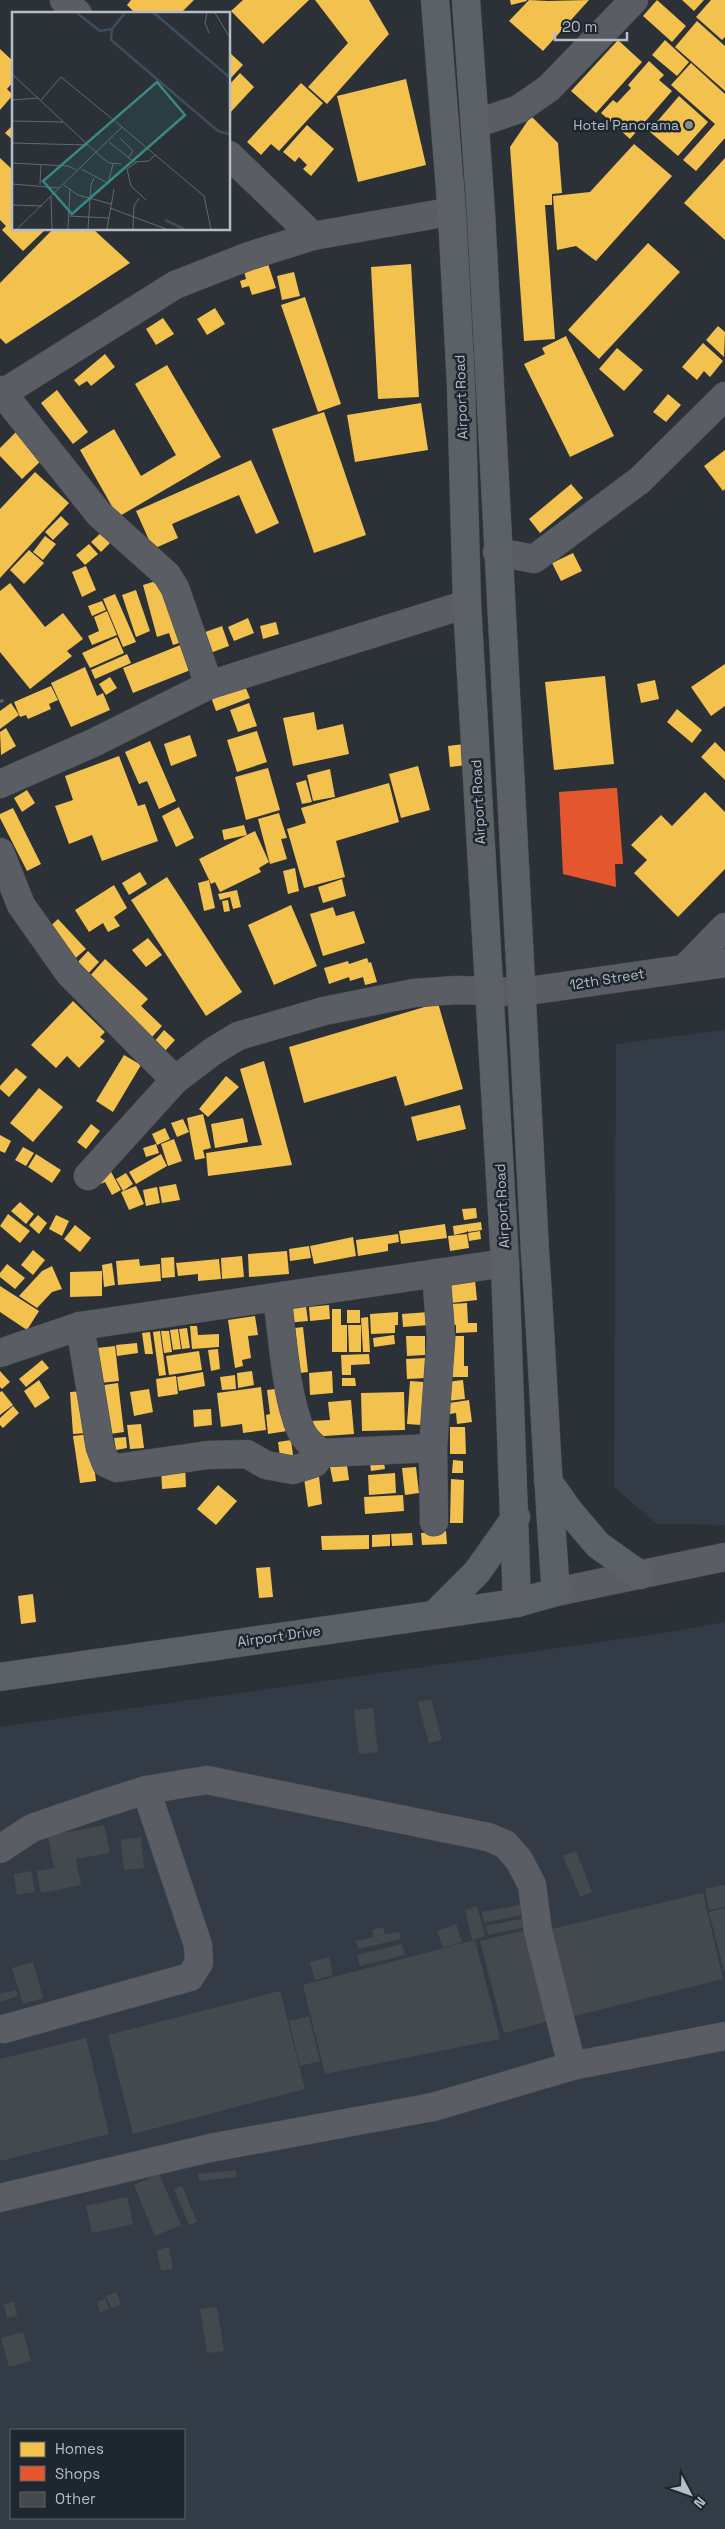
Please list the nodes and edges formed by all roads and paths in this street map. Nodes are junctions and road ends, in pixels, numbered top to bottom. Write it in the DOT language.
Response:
graph roads {
  1 [pos="64,0"];
  2 [pos="435,0"];
  3 [pos="466,0"];
  4 [pos="634,0"];
  5 [pos="76,12"];
  6 [pos="475,124"];
  7 [pos="230,156"];
  8 [pos="452,214"];
  9 [pos="313,236"];
  10 [pos="1,393"];
  11 [pos="725,396"];
  12 [pos="497,552"];
  13 [pos="467,604"];
  14 [pos="208,685"];
  15 [pos="7,698"];
  16 [pos="0,702"];
  17 [pos="0,784"];
  18 [pos="0,852"];
  19 [pos="725,928"];
  20 [pos="725,963"];
  21 [pos="686,967"];
  22 [pos="488,992"];
  23 [pos="521,992"];
  24 [pos="175,1080"];
  25 [pos="88,1176"];
  26 [pos="505,1263"];
  27 [pos="436,1274"];
  28 [pos="277,1297"];
  29 [pos="80,1326"];
  30 [pos="0,1353"];
  31 [pos="433,1448"];
  32 [pos="322,1453"];
  33 [pos="547,1480"];
  34 [pos="516,1517"];
  35 [pos="434,1522"];
  36 [pos="725,1558"];
  37 [pos="640,1575"];
  38 [pos="556,1592"];
  39 [pos="517,1603"];
  40 [pos="435,1614"];
  41 [pos="0,1677"];
  42 [pos="146,1790"];
  43 [pos="0,1849"];
  44 [pos="4,2030"];
  45 [pos="725,2036"];
  46 [pos="572,2066"];
  47 [pos="0,2198"];
  1 -- 5 [label="street"];
  2 -- 8 [label="main road, Airport Road"];
  3 -- 6 [label="main road, Airport Road"];
  4 -- 6 [label="street"];
  6 -- 12 [label="main road, Airport Road"];
  7 -- 9 [label="street"];
  8 -- 9 [label="street"];
  8 -- 13 [label="main road, Airport Road"];
  9 -- 10 [label="street"];
  10 -- 14 [label="street"];
  11 -- 12 [label="street"];
  12 -- 23 [label="main road, Airport Road"];
  13 -- 14 [label="street"];
  13 -- 22 [label="main road, Airport Road"];
  14 -- 17 [label="street"];
  15 -- 16 [label="path"];
  18 -- 24 [label="street"];
  19 -- 21 [label="street"];
  20 -- 21 [label="street, 12th Street"];
  21 -- 23 [label="street, 12th Street"];
  22 -- 23 [label="street, 12th Street"];
  22 -- 24 [label="street, 12th Street"];
  22 -- 26 [label="main road, Airport Road"];
  23 -- 33 [label="main road, Airport Road"];
  24 -- 25 [label="street, 12th Street"];
  26 -- 27 [label="street"];
  26 -- 34 [label="main road, Airport Road"];
  27 -- 28 [label="street"];
  27 -- 31 [label="street"];
  28 -- 29 [label="street"];
  28 -- 32 [label="street"];
  29 -- 30 [label="street"];
  29 -- 32 [label="street"];
  31 -- 32 [label="street"];
  31 -- 35 [label="street"];
  33 -- 37 [label="main road"];
  33 -- 38 [label="main road, Airport Road"];
  34 -- 39 [label="main road, Airport Road"];
  34 -- 40 [label="main road"];
  36 -- 37 [label="street"];
  37 -- 38 [label="street"];
  38 -- 39 [label="main road, Airport Drive"];
  39 -- 40 [label="main road, Airport Drive"];
  40 -- 41 [label="main road, Airport Drive"];
  42 -- 43 [label="street"];
  42 -- 44 [label="street"];
  42 -- 46 [label="street"];
  45 -- 46 [label="street"];
  46 -- 47 [label="street"];
}
